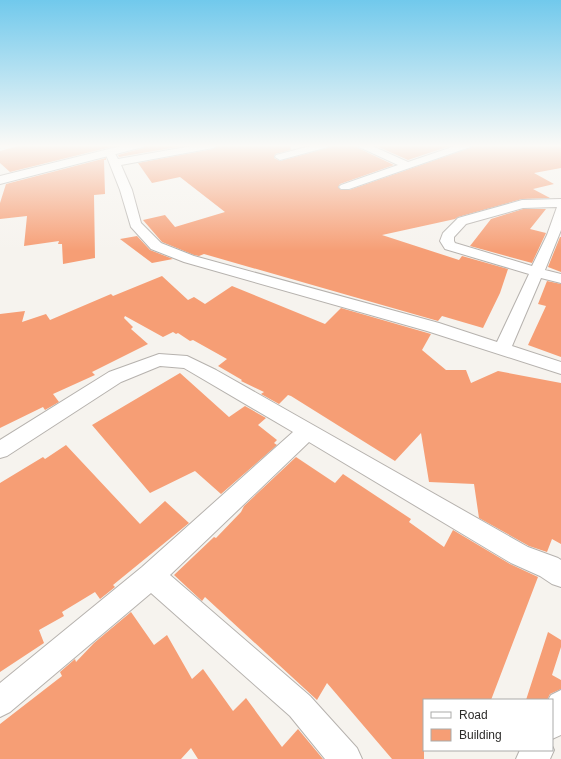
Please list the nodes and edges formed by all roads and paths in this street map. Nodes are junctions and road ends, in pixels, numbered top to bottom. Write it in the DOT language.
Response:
graph roads {
  1 [pos="123,180"];
  2 [pos="365,180"];
  3 [pos="345,187"];
  4 [pos="561,202"];
  5 [pos="561,209"];
  6 [pos="535,272"];
  7 [pos="561,279"];
  8 [pos="503,348"];
  9 [pos="561,368"];
  10 [pos="307,431"];
  11 [pos="0,450"];
  12 [pos="561,575"];
  13 [pos="151,576"];
  14 [pos="0,702"];
  15 [pos="561,705"];
  16 [pos="553,722"];
  17 [pos="346,759"];
  1 -- 8 [label="street"];
  2 -- 3 [label="street"];
  4 -- 6 [label="street"];
  5 -- 6 [label="street"];
  6 -- 7 [label="street"];
  6 -- 8 [label="street"];
  8 -- 9 [label="street"];
  10 -- 11 [label="street"];
  10 -- 12 [label="street"];
  10 -- 13 [label="street"];
  13 -- 14 [label="street"];
  13 -- 17 [label="street"];
  15 -- 16 [label="street"];
}
